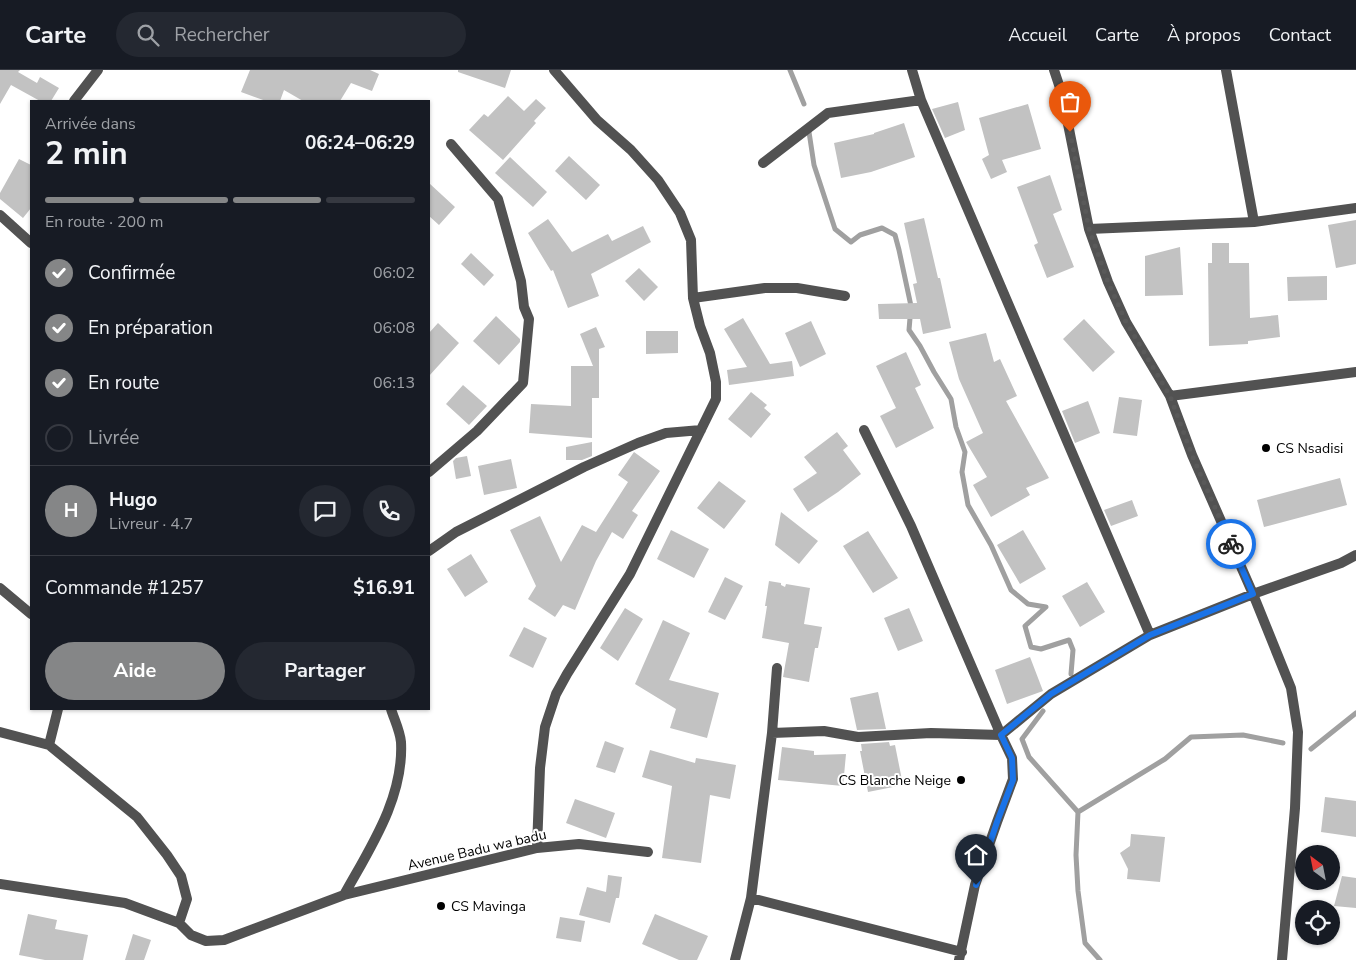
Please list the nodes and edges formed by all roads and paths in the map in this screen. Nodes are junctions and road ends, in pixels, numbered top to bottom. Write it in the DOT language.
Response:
graph roads {
  1 [pos="98,70"];
  2 [pos="554,70"];
  3 [pos="912,70"];
  4 [pos="1054,70"];
  5 [pos="1226,70"];
  6 [pos="75,100"];
  7 [pos="921,100"];
  8 [pos="451,144"];
  9 [pos="763,163"];
  10 [pos="1356,208"];
  11 [pos="0,215"];
  12 [pos="1254,222"];
  13 [pos="1089,229"];
  14 [pos="30,242"];
  15 [pos="845,296"];
  16 [pos="693,298"];
  17 [pos="1356,372"];
  18 [pos="1170,396"];
  19 [pos="701,430"];
  20 [pos="864,430"];
  21 [pos="430,471"];
  22 [pos="430,550"];
  23 [pos="1356,556"];
  24 [pos="0,588"];
  25 [pos="1253,594"];
  26 [pos="30,613"];
  27 [pos="1150,635"];
  28 [pos="777,668"];
  29 [pos="58,710"];
  30 [pos="391,710"];
  31 [pos="0,732"];
  32 [pos="772,733"];
  33 [pos="1001,735"];
  34 [pos="49,745"];
  35 [pos="537,848"];
  36 [pos="648,852"];
  37 [pos="0,884"];
  38 [pos="344,895"];
  39 [pos="751,898"];
  40 [pos="179,923"];
  41 [pos="961,956"];
  42 [pos="735,960"];
  43 [pos="1282,960"];
  1 -- 6 [label="street"];
  2 -- 16 [label="street"];
  3 -- 7 [label="street"];
  4 -- 13 [label="street"];
  5 -- 12 [label="street"];
  7 -- 9 [label="street"];
  7 -- 27 [label="street"];
  8 -- 21 [label="street"];
  10 -- 12 [label="street"];
  11 -- 14 [label="street"];
  12 -- 13 [label="street"];
  13 -- 18 [label="street"];
  15 -- 16 [label="street"];
  16 -- 19 [label="street"];
  17 -- 18 [label="street"];
  18 -- 25 [label="street"];
  19 -- 22 [label="street"];
  19 -- 35 [label="street"];
  20 -- 33 [label="street"];
  23 -- 25 [label="street"];
  24 -- 26 [label="street"];
  25 -- 27 [label="street"];
  25 -- 43 [label="street"];
  27 -- 33 [label="street"];
  28 -- 32 [label="street"];
  29 -- 34 [label="street"];
  30 -- 38 [label="street"];
  31 -- 34 [label="street"];
  32 -- 33 [label="street"];
  32 -- 39 [label="street"];
  33 -- 41 [label="street"];
  34 -- 40 [label="street"];
  35 -- 36 [label="street, Avenue Badu wa badu"];
  35 -- 38 [label="street, Avenue Badu wa badu"];
  37 -- 40 [label="street, Avenue Badu wa badu"];
  38 -- 40 [label="street, Avenue Badu wa badu"];
  39 -- 41 [label="street"];
  39 -- 42 [label="street"];
}
